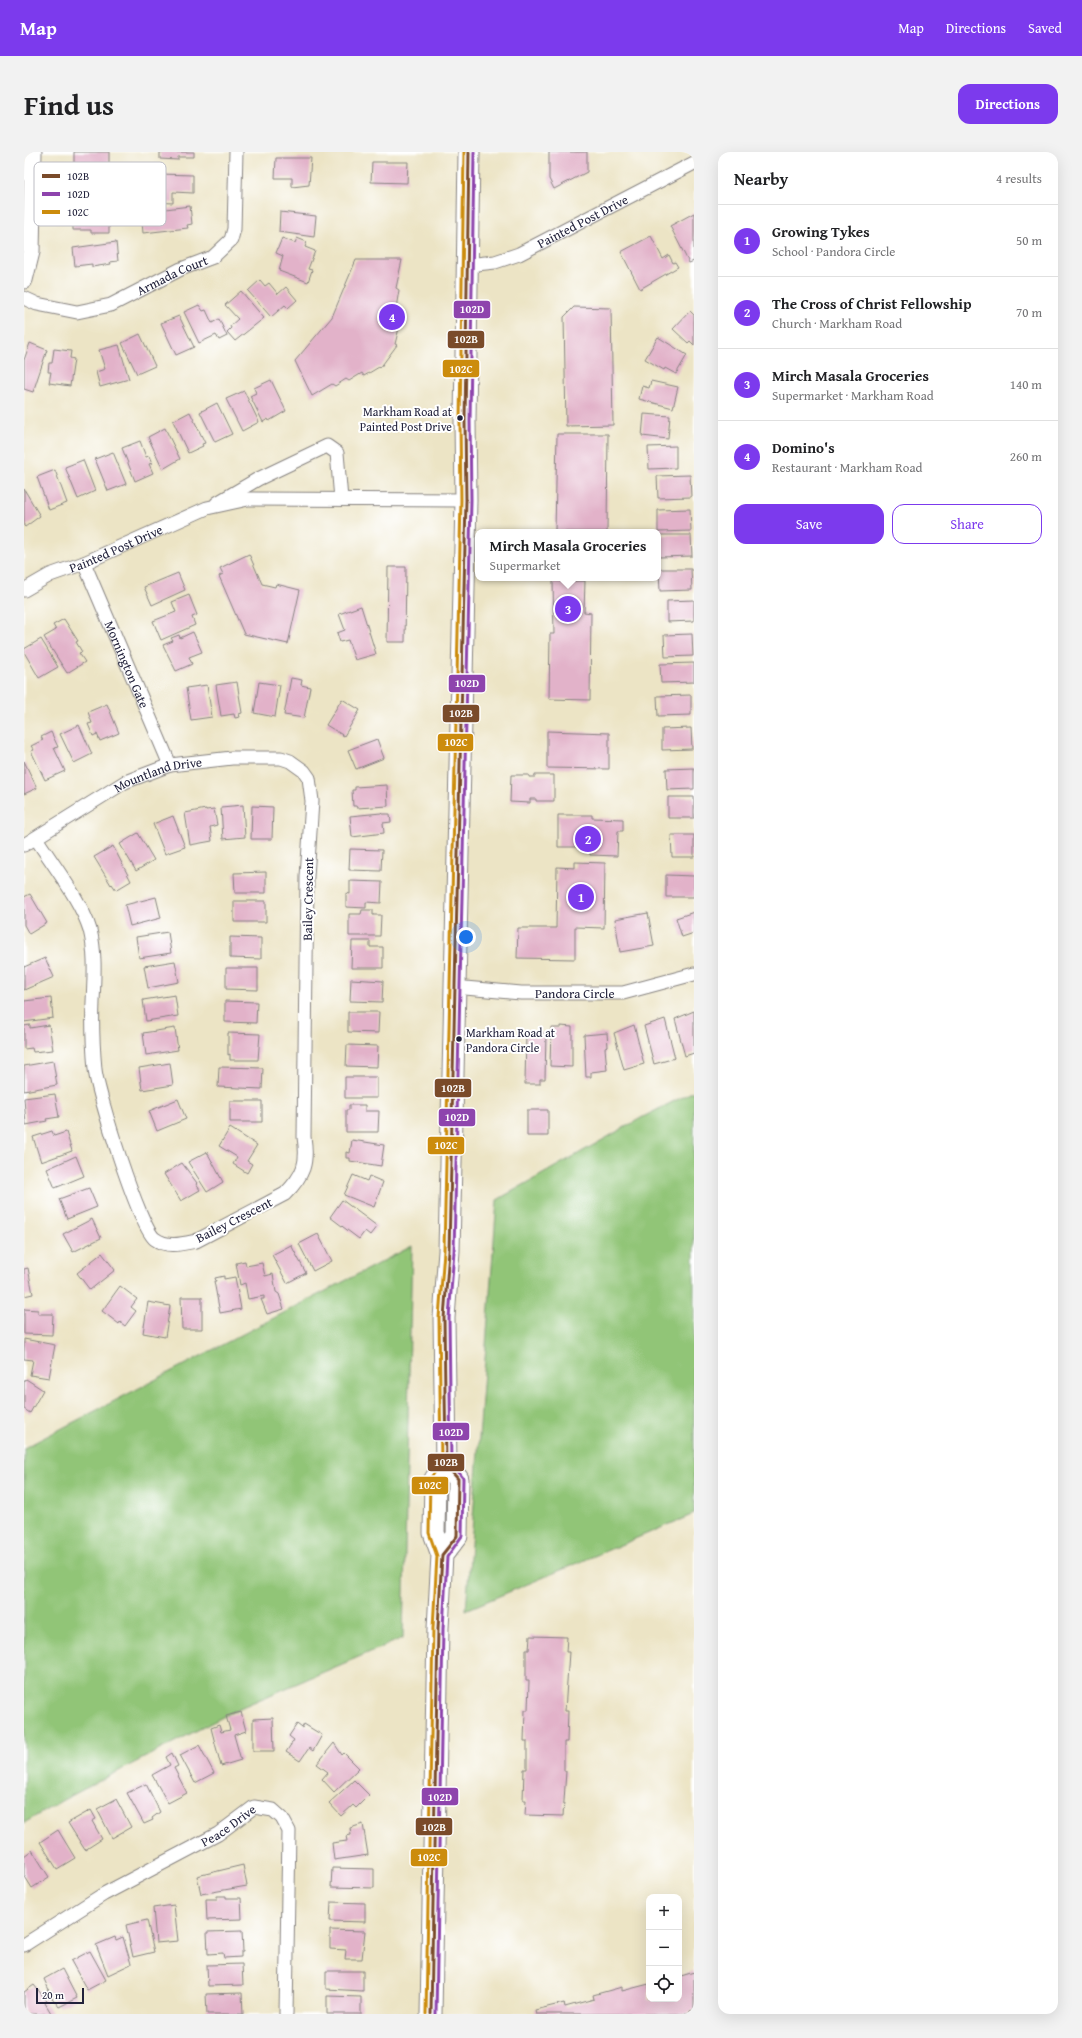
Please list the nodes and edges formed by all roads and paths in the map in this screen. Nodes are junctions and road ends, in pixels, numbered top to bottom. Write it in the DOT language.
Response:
graph roads {
  1 [pos="33,152"];
  2 [pos="236,152"];
  3 [pos="469,152"];
  4 [pos="694,163"];
  5 [pos="467,265"];
  6 [pos="24,280"];
  7 [pos="24,298"];
  8 [pos="342,499"];
  9 [pos="466,500"];
  10 [pos="208,508"];
  11 [pos="84,563"];
  12 [pos="24,590"];
  13 [pos="170,765"];
  14 [pos="304,771"];
  15 [pos="36,838"];
  16 [pos="24,845"];
  17 [pos="694,974"];
  18 [pos="454,987"];
  19 [pos="24,1945"];
  20 [pos="286,2014"];
  21 [pos="430,2014"];
  1 -- 6 [label="street"];
  2 -- 7 [label="street, Armada Court"];
  3 -- 5 [label="main road"];
  4 -- 5 [label="street, Painted Post Drive"];
  5 -- 9 [label="main road"];
  8 -- 9 [label="street, Painted Post Drive"];
  8 -- 10 [label="street, Painted Post Drive"];
  8 -- 10 [label="street, Painted Post Drive"];
  9 -- 18 [label="main road"];
  10 -- 11 [label="street, Painted Post Drive"];
  11 -- 12 [label="street, Painted Post Drive"];
  11 -- 13 [label="street, Mornington Gate"];
  13 -- 14 [label="street, Mountland Drive"];
  13 -- 15 [label="street, Mountland Drive"];
  14 -- 15 [label="street, Bailey Crescent"];
  15 -- 16 [label="street, Mountland Drive"];
  17 -- 18 [label="street, Pandora Circle"];
  18 -- 21 [label="main road"];
  19 -- 20 [label="street, Peace Drive"];
}
